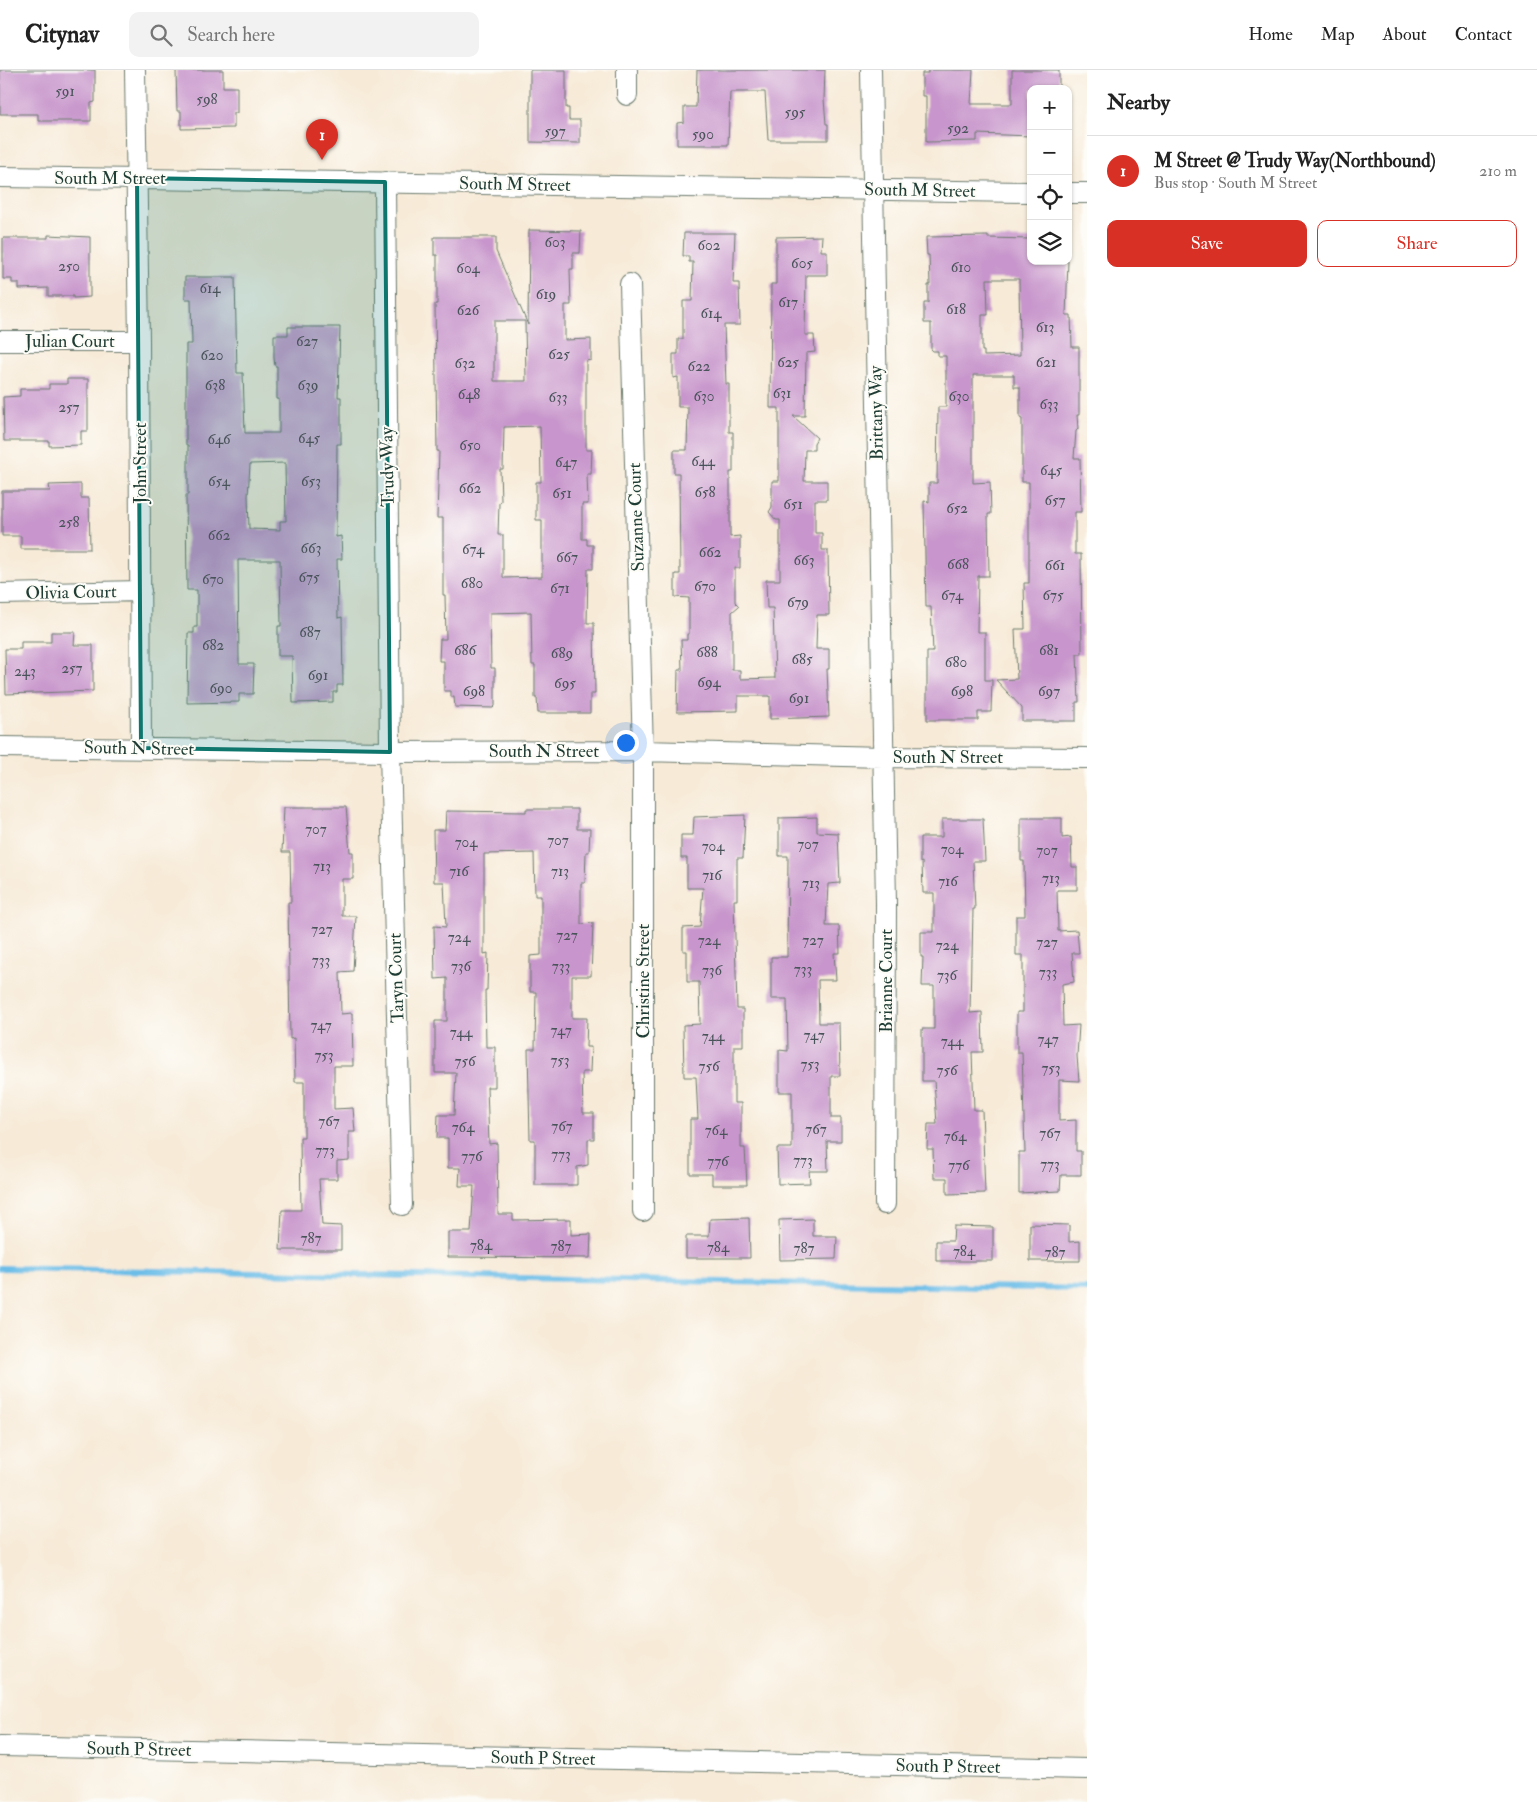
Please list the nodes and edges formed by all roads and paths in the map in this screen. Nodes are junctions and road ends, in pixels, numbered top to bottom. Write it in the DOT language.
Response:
graph roads {
  1 [pos="134,70"];
  2 [pos="627,70"];
  3 [pos="871,70"];
  4 [pos="627,95"];
  5 [pos="0,177"];
  6 [pos="137,178"];
  7 [pos="385,182"];
  8 [pos="872,190"];
  9 [pos="1027,192"];
  10 [pos="1072,193"];
  11 [pos="1087,193"];
  12 [pos="630,284"];
  13 [pos="0,340"];
  14 [pos="139,341"];
  15 [pos="141,591"];
  16 [pos="0,594"];
  17 [pos="0,747"];
  18 [pos="141,748"];
  19 [pos="643,751"];
  20 [pos="390,752"];
  21 [pos="883,757"];
  22 [pos="1087,758"];
  23 [pos="885,1204"];
  24 [pos="402,1205"];
  25 [pos="643,1210"];
  26 [pos="0,1746"];
  27 [pos="1087,1769"];
  1 -- 6 [label="street, John Street"];
  2 -- 4 [label="street"];
  3 -- 8 [label="street, Brittany Way"];
  5 -- 6 [label="street, South M Street"];
  6 -- 7 [label="street, South M Street"];
  6 -- 14 [label="street, John Street"];
  7 -- 8 [label="street, South M Street"];
  7 -- 20 [label="street, Trudy Way"];
  8 -- 9 [label="street, South M Street"];
  8 -- 21 [label="street, Brittany Way"];
  10 -- 11 [label="street"];
  12 -- 19 [label="street, Suzanne Court"];
  13 -- 14 [label="street, Julian Court"];
  14 -- 15 [label="street, John Street"];
  15 -- 16 [label="street, Olivia Court"];
  15 -- 18 [label="street, John Street"];
  17 -- 18 [label="street, South N Street"];
  18 -- 20 [label="street, South N Street"];
  19 -- 20 [label="street, South N Street"];
  19 -- 21 [label="street, South N Street"];
  19 -- 25 [label="street, Christine Street"];
  20 -- 24 [label="street, Taryn Court"];
  21 -- 22 [label="street, South N Street"];
  21 -- 23 [label="street, Brianne Court"];
  26 -- 27 [label="street, South P Street"];
}
